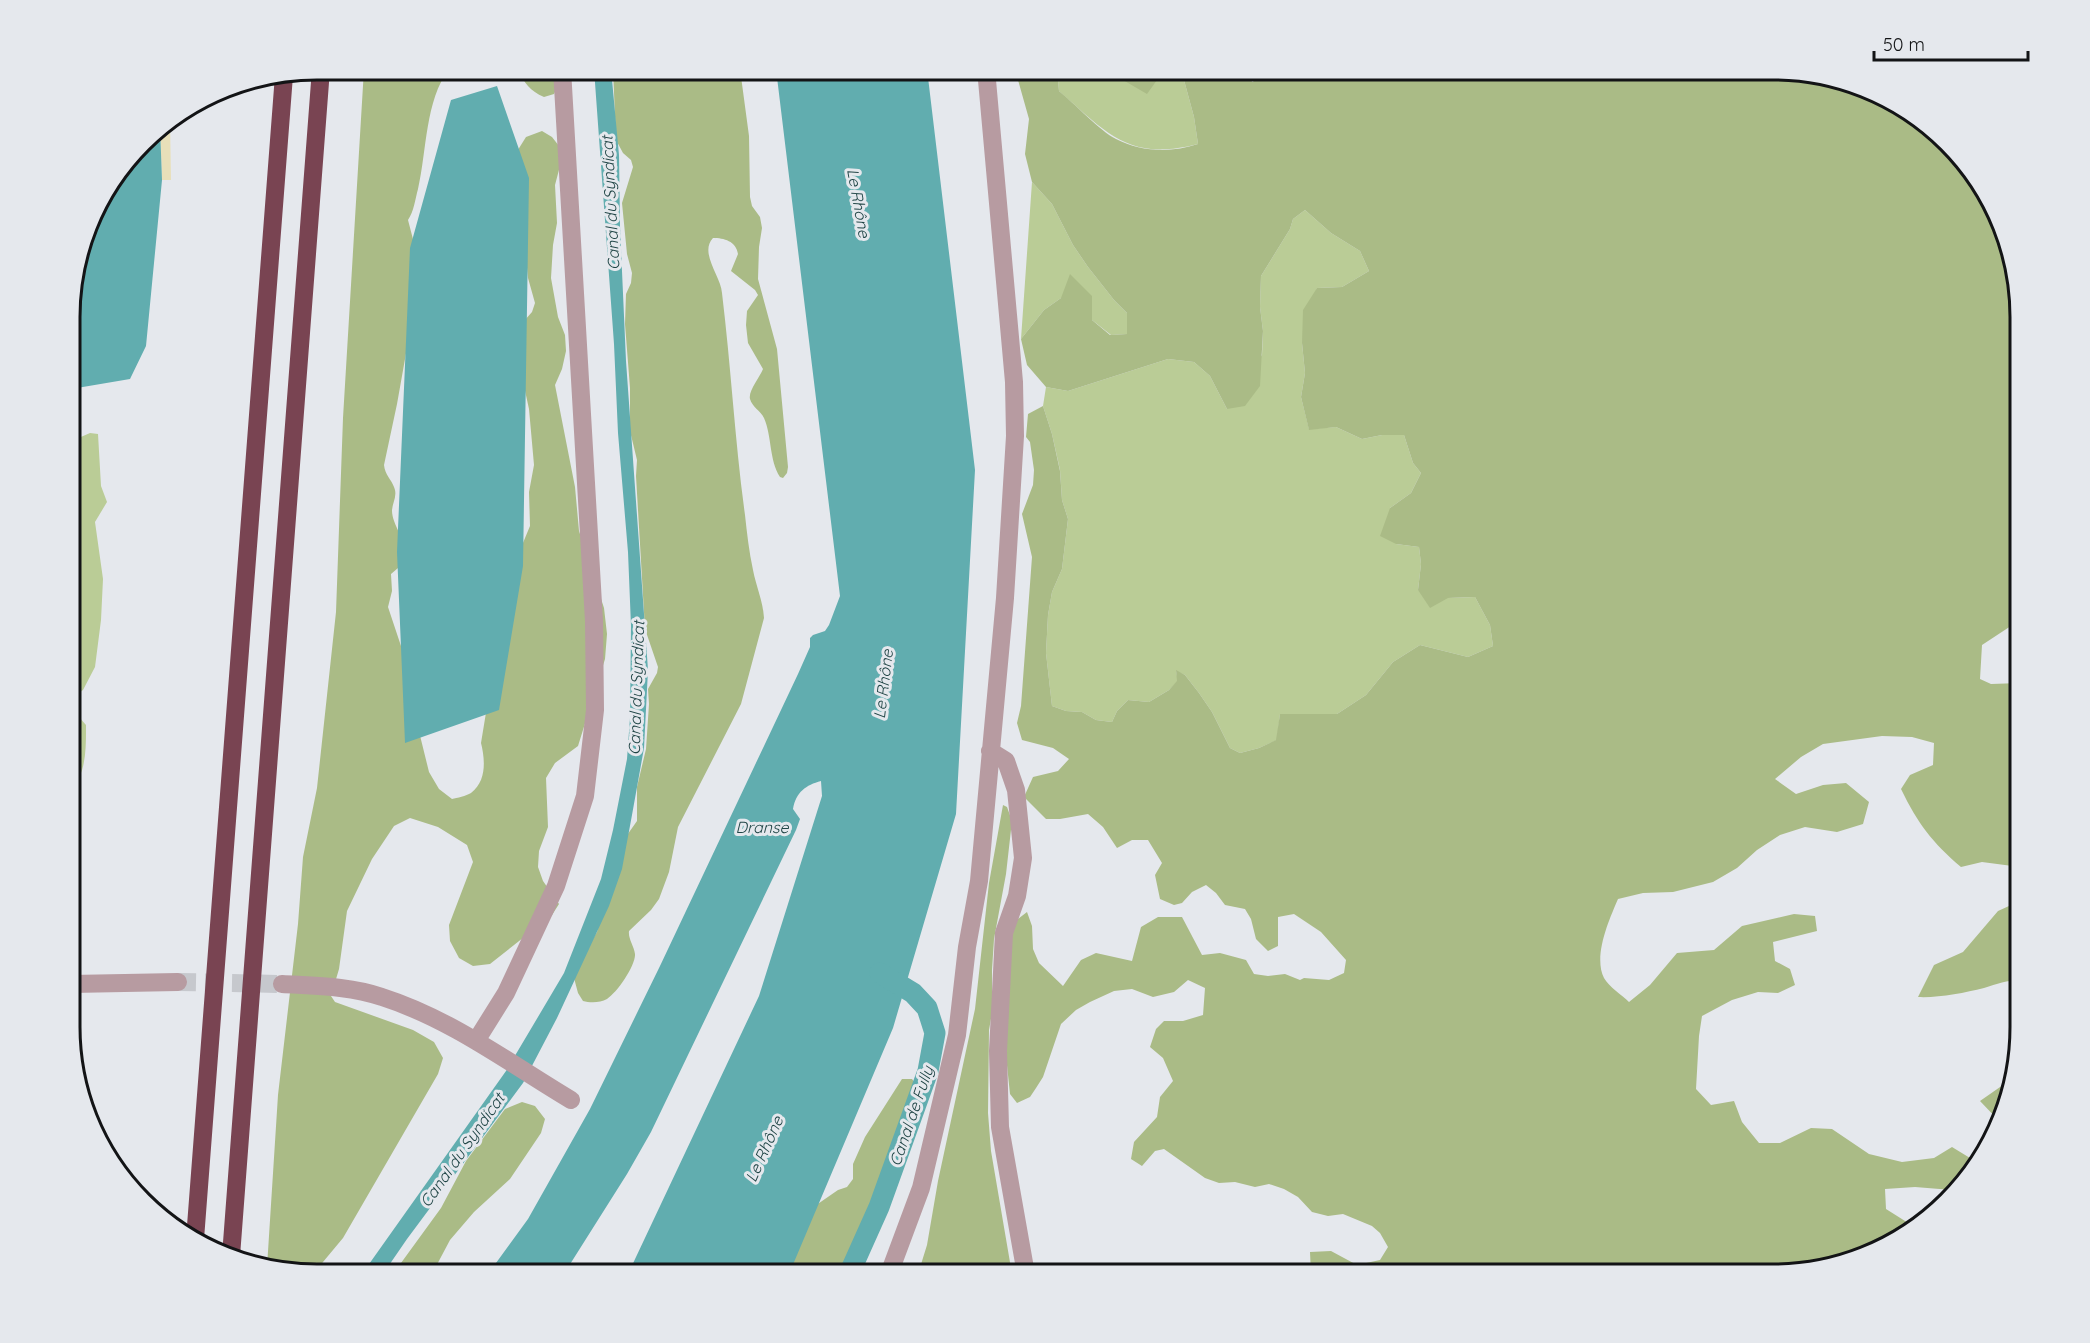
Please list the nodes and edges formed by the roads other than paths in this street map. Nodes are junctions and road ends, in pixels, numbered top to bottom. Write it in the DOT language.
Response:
graph roads {
  1 [pos="320,80"];
  2 [pos="563,80"];
  3 [pos="987,80"];
  4 [pos="283,82"];
  5 [pos="990,751"];
  6 [pos="178,982"];
  7 [pos="80,984"];
  8 [pos="282,984"];
  9 [pos="483,1046"];
  10 [pos="571,1100"];
  11 [pos="196,1231"];
  12 [pos="232,1247"];
  13 [pos="893,1264"];
  14 [pos="1024,1264"];
  1 -- 12 [label="highway"];
  2 -- 9 [label="street"];
  3 -- 5 [label="street"];
  4 -- 11 [label="highway"];
  5 -- 13 [label="street"];
  5 -- 14 [label="street"];
  6 -- 7 [label="street"];
  8 -- 9 [label="street"];
  9 -- 10 [label="street"];
}
